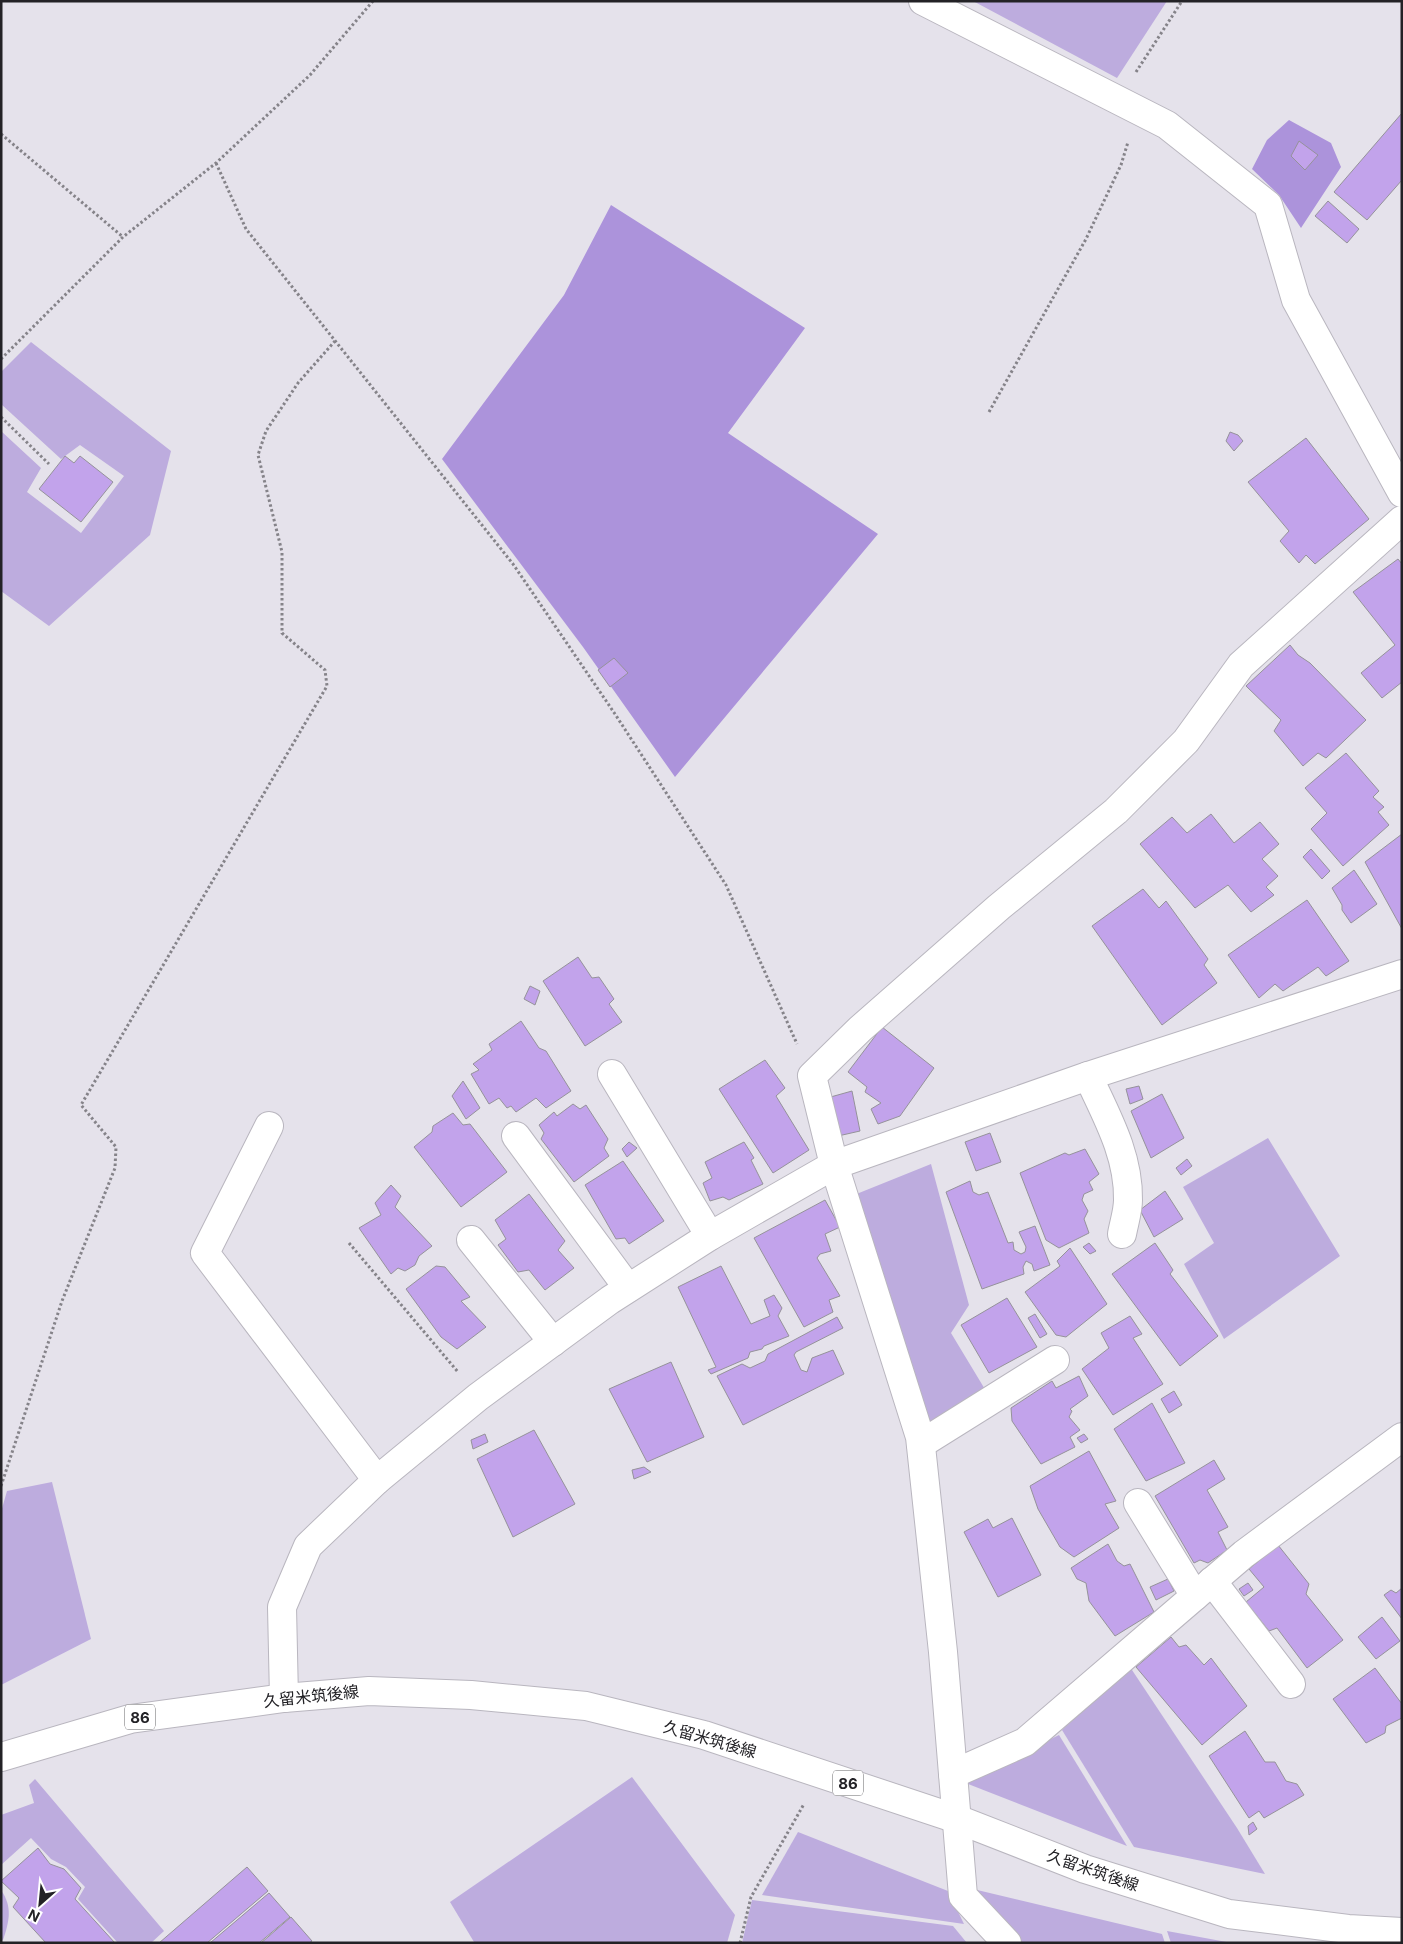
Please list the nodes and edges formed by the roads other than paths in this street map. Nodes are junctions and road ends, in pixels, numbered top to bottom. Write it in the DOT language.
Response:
graph roads {
  1 [pos="924,1"];
  2 [pos="1402,492"];
  3 [pos="1402,520"];
  4 [pos="1402,974"];
  5 [pos="612,1074"];
  6 [pos="1088,1076"];
  7 [pos="269,1126"];
  8 [pos="516,1136"];
  9 [pos="834,1166"];
  10 [pos="1122,1234"];
  11 [pos="710,1236"];
  12 [pos="471,1240"];
  13 [pos="628,1288"];
  14 [pos="553,1342"];
  15 [pos="1055,1360"];
  16 [pos="1402,1438"];
  17 [pos="921,1444"];
  18 [pos="377,1480"];
  19 [pos="1138,1503"];
  20 [pos="1204,1588"];
  21 [pos="1291,1684"];
  22 [pos="284,1698"];
  23 [pos="1,1757"];
  24 [pos="954,1774"];
  25 [pos="957,1819"];
  26 [pos="1402,1932"];
  27 [pos="1007,1943"];
  1 -- 2 [label="street"];
  3 -- 9 [label="street"];
  4 -- 6 [label="street"];
  5 -- 11 [label="street"];
  6 -- 9 [label="street"];
  6 -- 10 [label="street"];
  7 -- 18 [label="street"];
  8 -- 13 [label="street"];
  9 -- 11 [label="street"];
  9 -- 17 [label="street"];
  11 -- 13 [label="street"];
  12 -- 14 [label="street"];
  13 -- 14 [label="street"];
  14 -- 18 [label="street"];
  15 -- 17 [label="street"];
  16 -- 20 [label="street"];
  17 -- 24 [label="street"];
  18 -- 22 [label="street"];
  19 -- 20 [label="street"];
  20 -- 21 [label="street"];
  20 -- 24 [label="street"];
  22 -- 23 [label="street, 久留米筑後線 / 86"];
  22 -- 25 [label="street, 久留米筑後線 / 86"];
  24 -- 25 [label="street"];
  25 -- 26 [label="street, 久留米筑後線 / 86"];
  25 -- 27 [label="street"];
}
